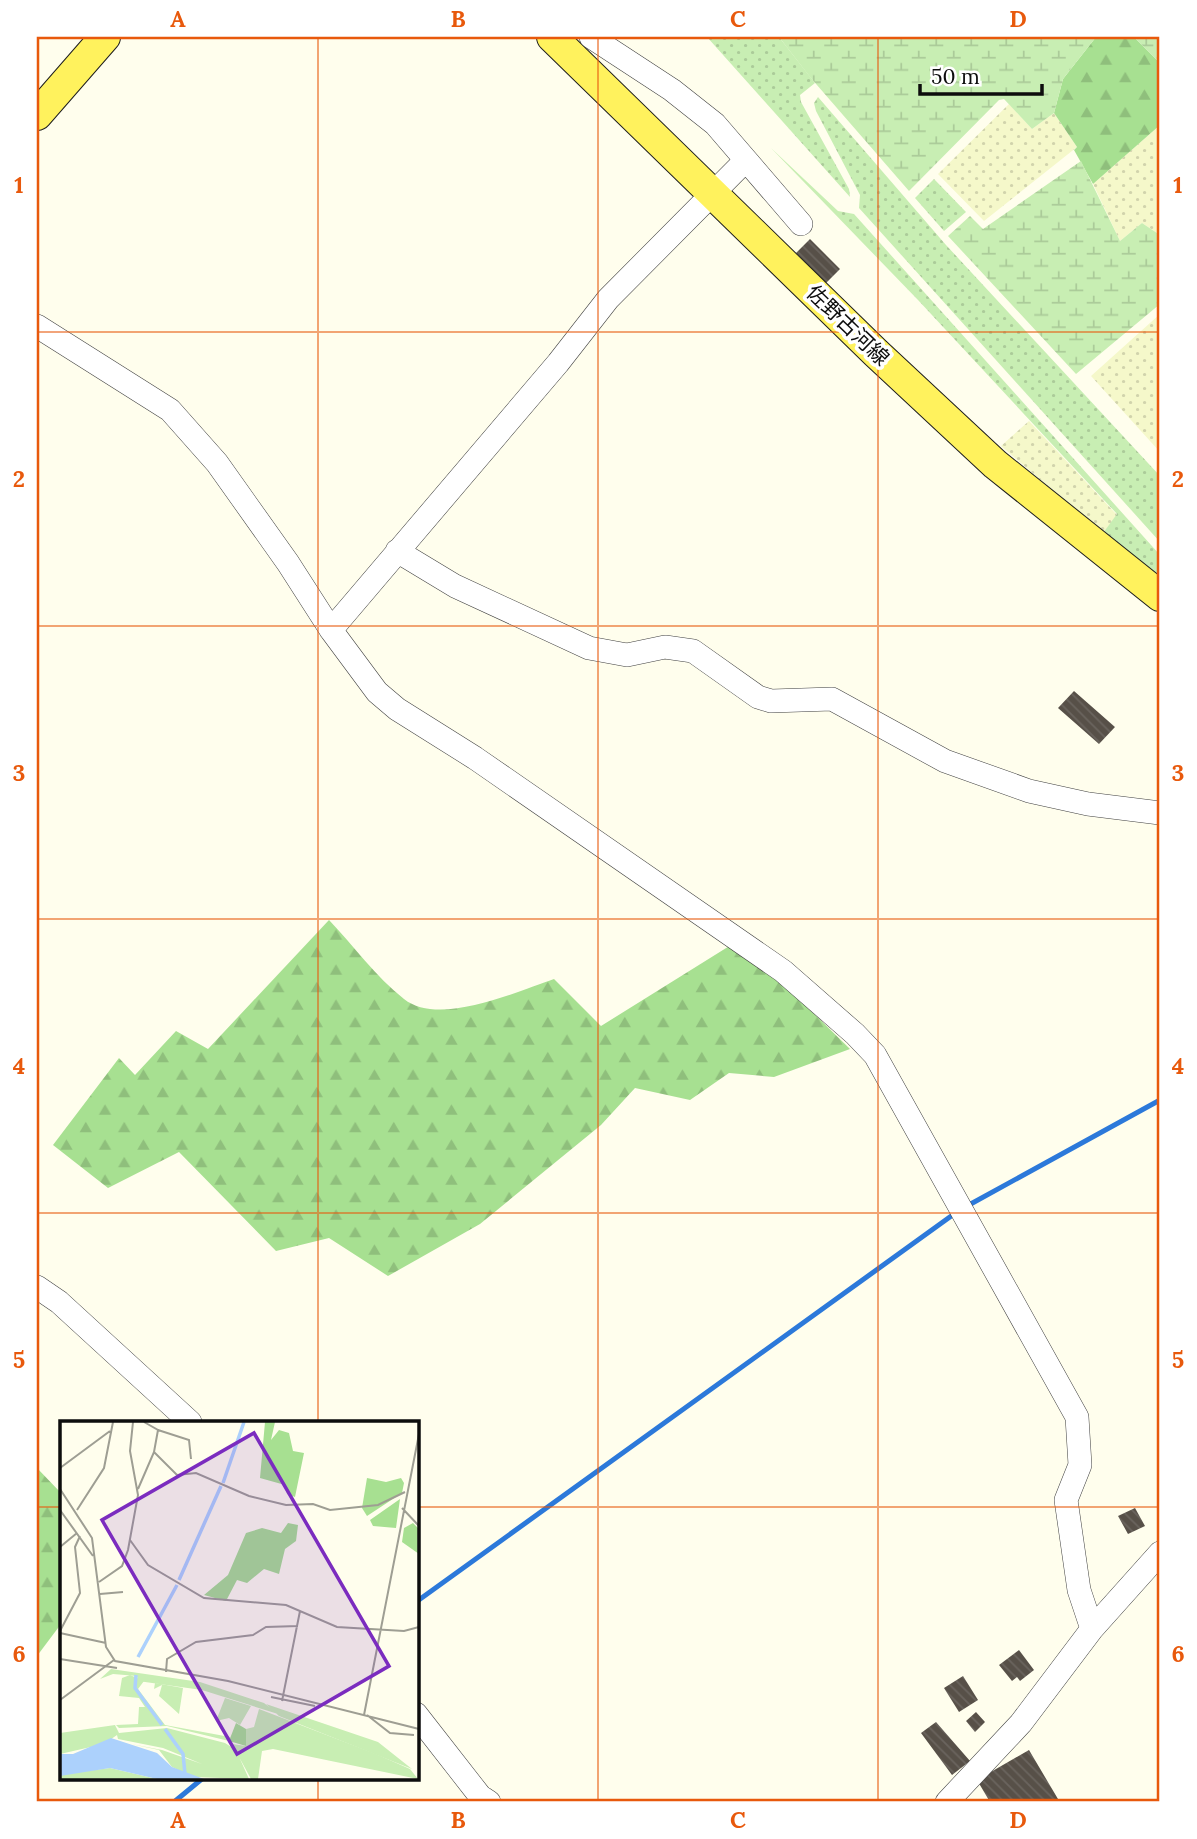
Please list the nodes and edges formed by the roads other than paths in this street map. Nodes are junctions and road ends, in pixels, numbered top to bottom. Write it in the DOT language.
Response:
graph roads {
  1 [pos="105,37"];
  2 [pos="552,37"];
  3 [pos="591,37"];
  4 [pos="37,115"];
  5 [pos="746,161"];
  6 [pos="714,194"];
  7 [pos="801,224"];
  8 [pos="37,326"];
  9 [pos="397,551"];
  10 [pos="1160,596"];
  11 [pos="331,630"];
  12 [pos="1160,813"];
  13 [pos="37,1287"];
  14 [pos="188,1421"];
  15 [pos="1160,1553"];
  16 [pos="1092,1629"];
  17 [pos="418,1717"];
  18 [pos="489,1802"];
  19 [pos="947,1802"];
  1 -- 4 [label="main road"];
  2 -- 6 [label="main road, 佐野古河線"];
  3 -- 5 [label="street"];
  5 -- 6 [label="street"];
  5 -- 7 [label="street"];
  6 -- 9 [label="street"];
  6 -- 10 [label="main road, 佐野古河線"];
  8 -- 11 [label="street"];
  9 -- 11 [label="street"];
  9 -- 12 [label="street"];
  11 -- 16 [label="street"];
  13 -- 14 [label="street"];
  15 -- 16 [label="street"];
  16 -- 19 [label="street"];
  17 -- 18 [label="street"];
}
